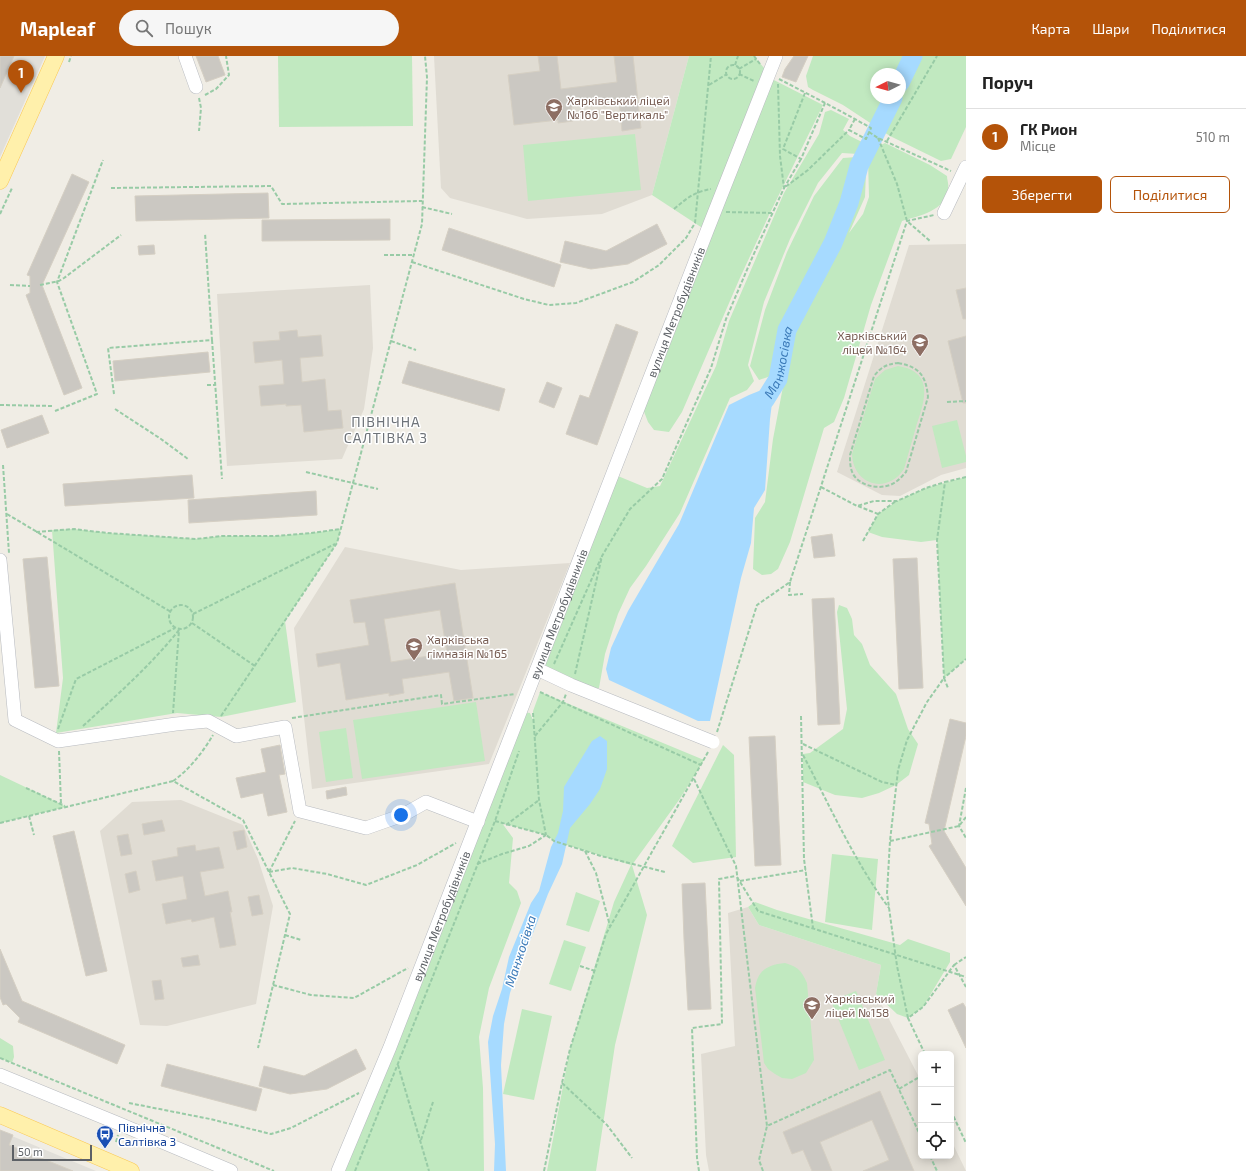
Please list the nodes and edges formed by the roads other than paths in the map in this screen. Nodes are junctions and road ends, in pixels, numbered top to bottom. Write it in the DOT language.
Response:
graph roads {
  1 [pos="56,56"];
  2 [pos="185,56"];
  3 [pos="776,56"];
  4 [pos="197,93"];
  5 [pos="966,167"];
  6 [pos="0,181"];
  7 [pos="944,213"];
  8 [pos="5,557"];
  9 [pos="537,669"];
  10 [pos="713,742"];
  11 [pos="475,828"];
  12 [pos="0,1076"];
  13 [pos="0,1115"];
  14 [pos="131,1171"];
  15 [pos="231,1171"];
  16 [pos="338,1171"];
  1 -- 6 [label="main road"];
  2 -- 4 [label="street"];
  3 -- 9 [label="street, вулиця Метробудівників"];
  5 -- 7 [label="street"];
  8 -- 11 [label="street"];
  9 -- 10 [label="street, bridge"];
  9 -- 11 [label="street, вулиця Метробудівників"];
  11 -- 16 [label="street, вулиця Метробудівників"];
  12 -- 15 [label="street"];
  13 -- 14 [label="main road"];
}
